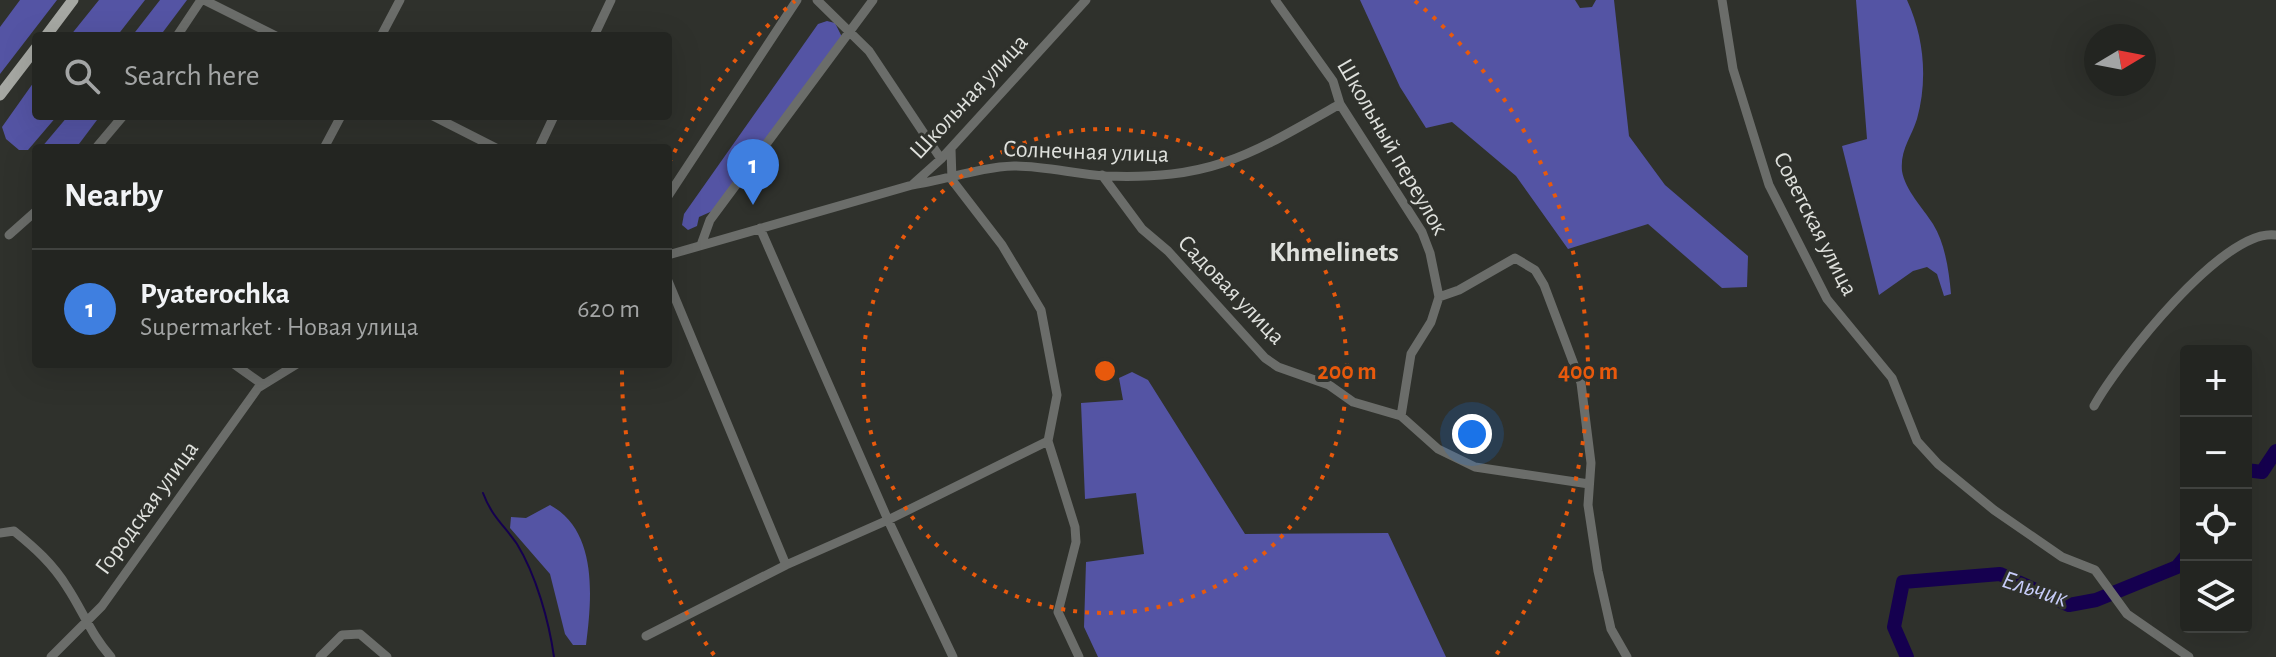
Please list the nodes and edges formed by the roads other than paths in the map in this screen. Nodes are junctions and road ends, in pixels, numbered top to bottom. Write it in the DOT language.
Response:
graph roads {
  1 [pos="73,0"];
  2 [pos="203,0"];
  3 [pos="400,0"];
  4 [pos="611,0"];
  5 [pos="797,0"];
  6 [pos="817,0"];
  7 [pos="873,0"];
  8 [pos="1086,0"];
  9 [pos="1275,0"];
  10 [pos="1722,0"];
  11 [pos="851,31"];
  12 [pos="49,32"];
  13 [pos="180,32"];
  14 [pos="268,32"];
  15 [pos="383,32"];
  16 [pos="596,32"];
  17 [pos="32,53"];
  18 [pos="0,95"];
  19 [pos="1340,104"];
  20 [pos="120,120"];
  21 [pos="339,120"];
  22 [pos="441,120"];
  23 [pos="552,120"];
  24 [pos="99,144"];
  25 [pos="326,144"];
  26 [pos="488,144"];
  27 [pos="541,144"];
  28 [pos="951,149"];
  29 [pos="941,159"];
  30 [pos="1102,175"];
  31 [pos="952,180"];
  32 [pos="912,185"];
  33 [pos="672,190"];
  34 [pos="32,215"];
  35 [pos="760,228"];
  36 [pos="9,235"];
  37 [pos="2276,235"];
  38 [pos="701,245"];
  39 [pos="672,254"];
  40 [pos="672,291"];
  41 [pos="1439,297"];
  42 [pos="242,368"];
  43 [pos="290,368"];
  44 [pos="266,381"];
  45 [pos="2094,406"];
  46 [pos="1401,416"];
  47 [pos="1048,441"];
  48 [pos="1589,484"];
  49 [pos="888,520"];
  50 [pos="0,533"];
  51 [pos="786,565"];
  52 [pos="84,621"];
  53 [pos="646,636"];
  54 [pos="51,657"];
  55 [pos="111,657"];
  56 [pos="320,657"];
  57 [pos="387,657"];
  58 [pos="953,657"];
  59 [pos="1079,657"];
  60 [pos="1627,657"];
  61 [pos="2189,657"];
  1 -- 12 [label="main road"];
  2 -- 13 [label="street"];
  2 -- 14 [label="street"];
  3 -- 15 [label="street"];
  4 -- 16 [label="street"];
  5 -- 33 [label="street"];
  6 -- 11 [label="street"];
  7 -- 11 [label="street"];
  8 -- 28 [label="street, Школьная улица"];
  9 -- 19 [label="street, Школьный переулок"];
  10 -- 61 [label="street, Советская улица"];
  11 -- 29 [label="street"];
  11 -- 38 [label="street"];
  17 -- 18 [label="main road"];
  19 -- 30 [label="street, Солнечная улица"];
  19 -- 41 [label="street, Школьный переулок"];
  20 -- 24 [label="street"];
  21 -- 25 [label="street"];
  22 -- 26 [label="street"];
  23 -- 27 [label="street"];
  28 -- 29 [label="street, Школьная улица"];
  28 -- 31 [label="street"];
  29 -- 32 [label="street, Школьная улица"];
  30 -- 31 [label="street, Солнечная улица"];
  30 -- 46 [label="street, Садовая улица"];
  31 -- 32 [label="street, Солнечная улица"];
  31 -- 47 [label="street"];
  32 -- 35 [label="street, Солнечная улица"];
  34 -- 36 [label="street"];
  35 -- 38 [label="street, Солнечная улица"];
  35 -- 49 [label="street"];
  37 -- 45 [label="street"];
  38 -- 39 [label="street, Солнечная улица"];
  40 -- 51 [label="street"];
  41 -- 46 [label="street"];
  41 -- 48 [label="street"];
  42 -- 44 [label="street"];
  43 -- 44 [label="street"];
  44 -- 52 [label="street, Городская улица"];
  46 -- 48 [label="street"];
  47 -- 49 [label="street"];
  47 -- 59 [label="street"];
  48 -- 60 [label="street"];
  49 -- 51 [label="street"];
  49 -- 58 [label="street"];
  50 -- 52 [label="street"];
  51 -- 53 [label="street"];
  52 -- 54 [label="street, Городская улица"];
  52 -- 55 [label="street"];
  56 -- 57 [label="street"];
}
